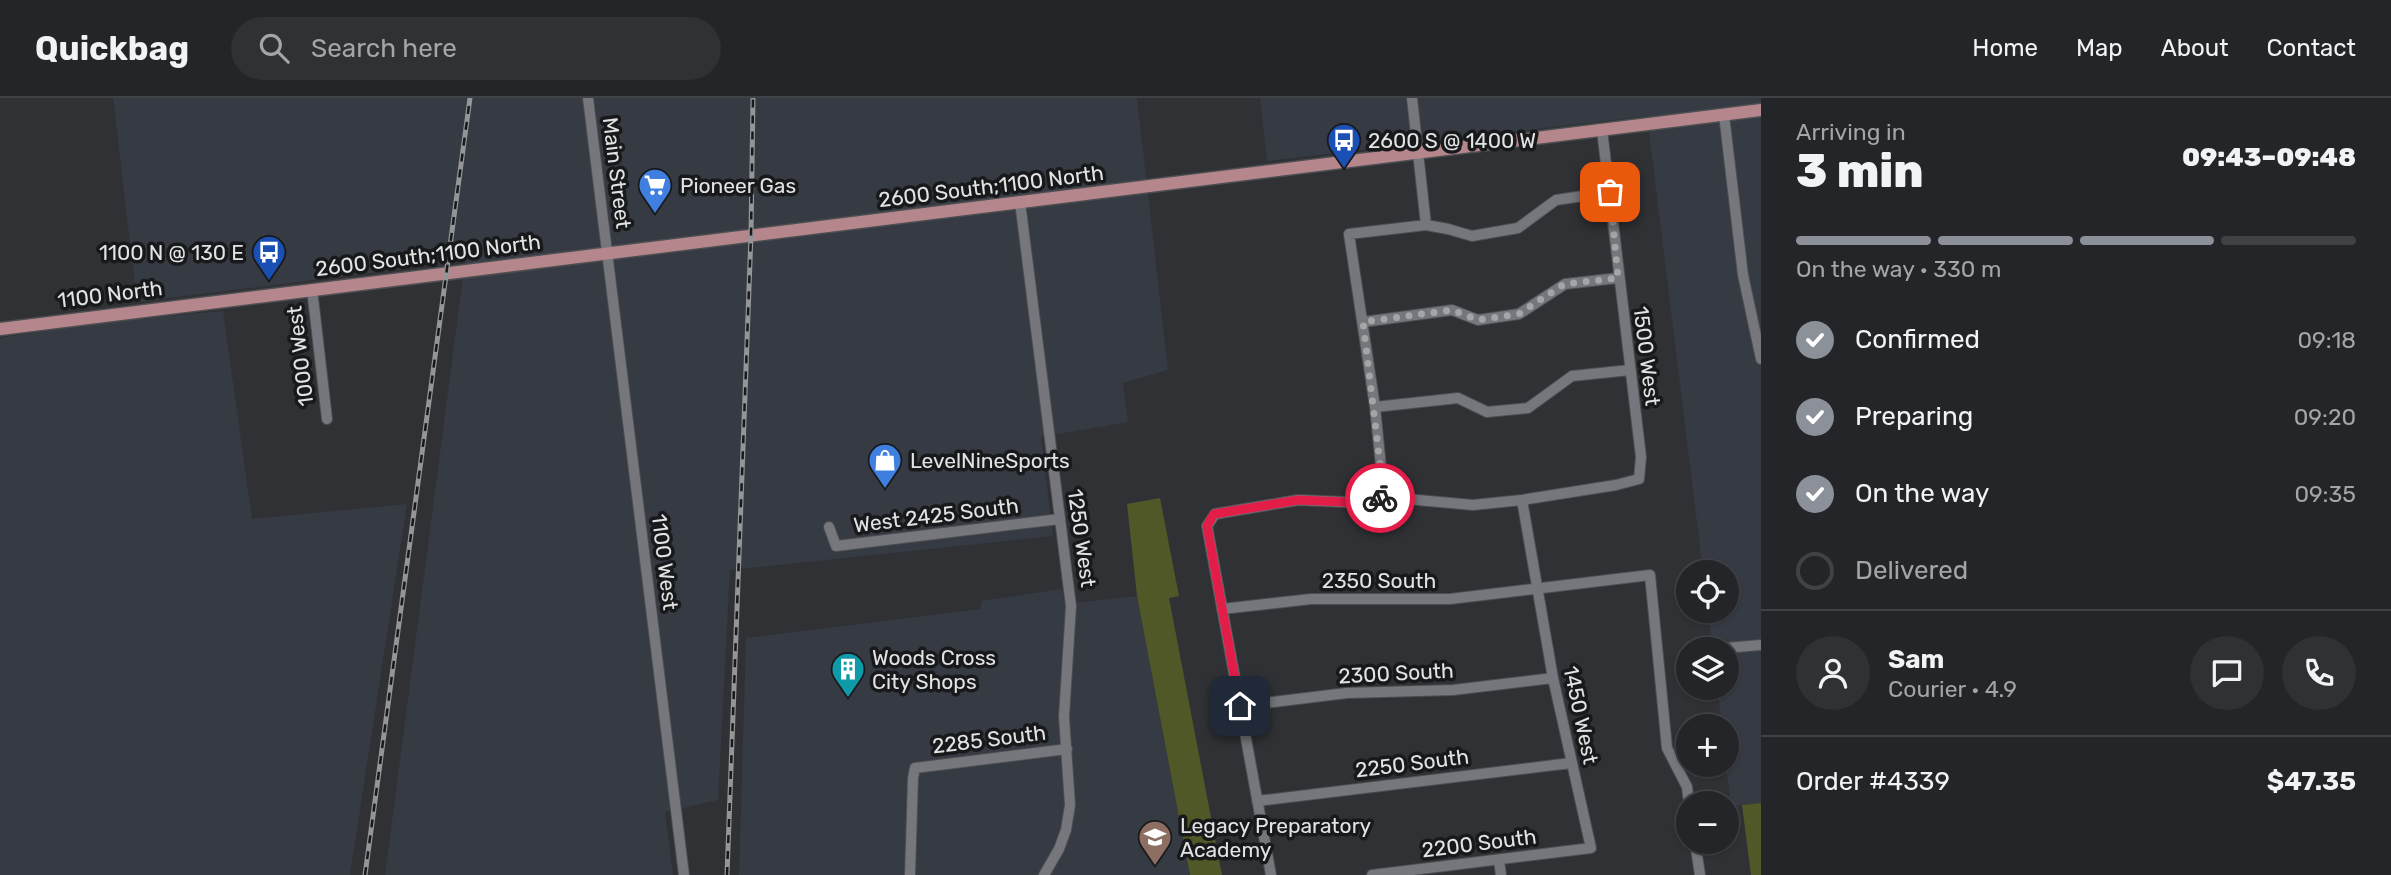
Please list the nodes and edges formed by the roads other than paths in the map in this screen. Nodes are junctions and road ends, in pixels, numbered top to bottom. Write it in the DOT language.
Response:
graph roads {
  1 [pos="588,98"];
  2 [pos="1412,98"];
  3 [pos="1761,110"];
  4 [pos="1724,115"];
  5 [pos="1602,130"];
  6 [pos="1418,153"];
  7 [pos="1610,192"];
  8 [pos="1020,202"];
  9 [pos="1426,225"];
  10 [pos="607,253"];
  11 [pos="1618,278"];
  12 [pos="312,289"];
  13 [pos="226,299"];
  14 [pos="1363,322"];
  15 [pos="0,329"];
  16 [pos="1761,359"];
  17 [pos="1630,370"];
  18 [pos="1375,407"];
  19 [pos="327,419"];
  20 [pos="1384,497"];
  21 [pos="1522,500"];
  22 [pos="1060,519"];
  23 [pos="829,527"];
  24 [pos="1536,590"];
  25 [pos="1223,609"];
  26 [pos="1761,645"];
  27 [pos="1739,647"];
  28 [pos="1553,678"];
  29 [pos="1240,706"];
  30 [pos="1067,749"];
  31 [pos="1571,763"];
  32 [pos="1687,791"];
  33 [pos="1257,801"];
  34 [pos="1591,848"];
  35 [pos="1697,854"];
  36 [pos="1499,860"];
  37 [pos="684,875"];
  38 [pos="910,875"];
  39 [pos="1044,875"];
  40 [pos="1271,875"];
  41 [pos="1371,875"];
  42 [pos="1502,875"];
  43 [pos="1700,875"];
  1 -- 10 [label="street, Main Street"];
  2 -- 6 [label="street"];
  3 -- 4 [label="main road, 2600 South;1100 North"];
  4 -- 5 [label="main road, 2600 South;1100 North"];
  4 -- 16 [label="street"];
  5 -- 6 [label="main road, 2600 South;1100 North"];
  5 -- 7 [label="street, 1500 West"];
  6 -- 8 [label="main road, 2600 South;1100 North"];
  6 -- 9 [label="street"];
  7 -- 9 [label="street"];
  7 -- 11 [label="street, 1500 West"];
  8 -- 10 [label="main road, 2600 South;1100 North"];
  8 -- 22 [label="street, 1250 West"];
  9 -- 14 [label="street"];
  10 -- 12 [label="main road, 2600 South;1100 North"];
  10 -- 37 [label="street, 1100 West"];
  11 -- 14 [label="street"];
  11 -- 17 [label="street, 1500 West"];
  12 -- 13 [label="main road, 2600 South;1100 North"];
  12 -- 19 [label="street, 1000 West"];
  13 -- 15 [label="main road, 1100 North"];
  14 -- 18 [label="street"];
  17 -- 18 [label="street"];
  17 -- 21 [label="street, 1500 West"];
  18 -- 20 [label="street"];
  20 -- 21 [label="street"];
  20 -- 25 [label="street"];
  21 -- 24 [label="street"];
  22 -- 23 [label="street, West 2425 South"];
  22 -- 30 [label="street, 1250 West"];
  24 -- 25 [label="street, 2350 South"];
  24 -- 28 [label="street, 1450 West"];
  24 -- 32 [label="street, 2350 South"];
  25 -- 29 [label="street"];
  26 -- 27 [label="street"];
  28 -- 29 [label="street, 2300 South"];
  28 -- 31 [label="street, 1450 West"];
  29 -- 33 [label="street"];
  30 -- 38 [label="street, 2285 South"];
  30 -- 39 [label="street, 1250 West"];
  31 -- 33 [label="street, 2250 South"];
  31 -- 34 [label="street, 1450 West"];
  33 -- 40 [label="street"];
  34 -- 36 [label="street, 2200 South"];
  35 -- 43 [label="street"];
  36 -- 41 [label="street, 2200 South"];
  36 -- 42 [label="street"];
}
